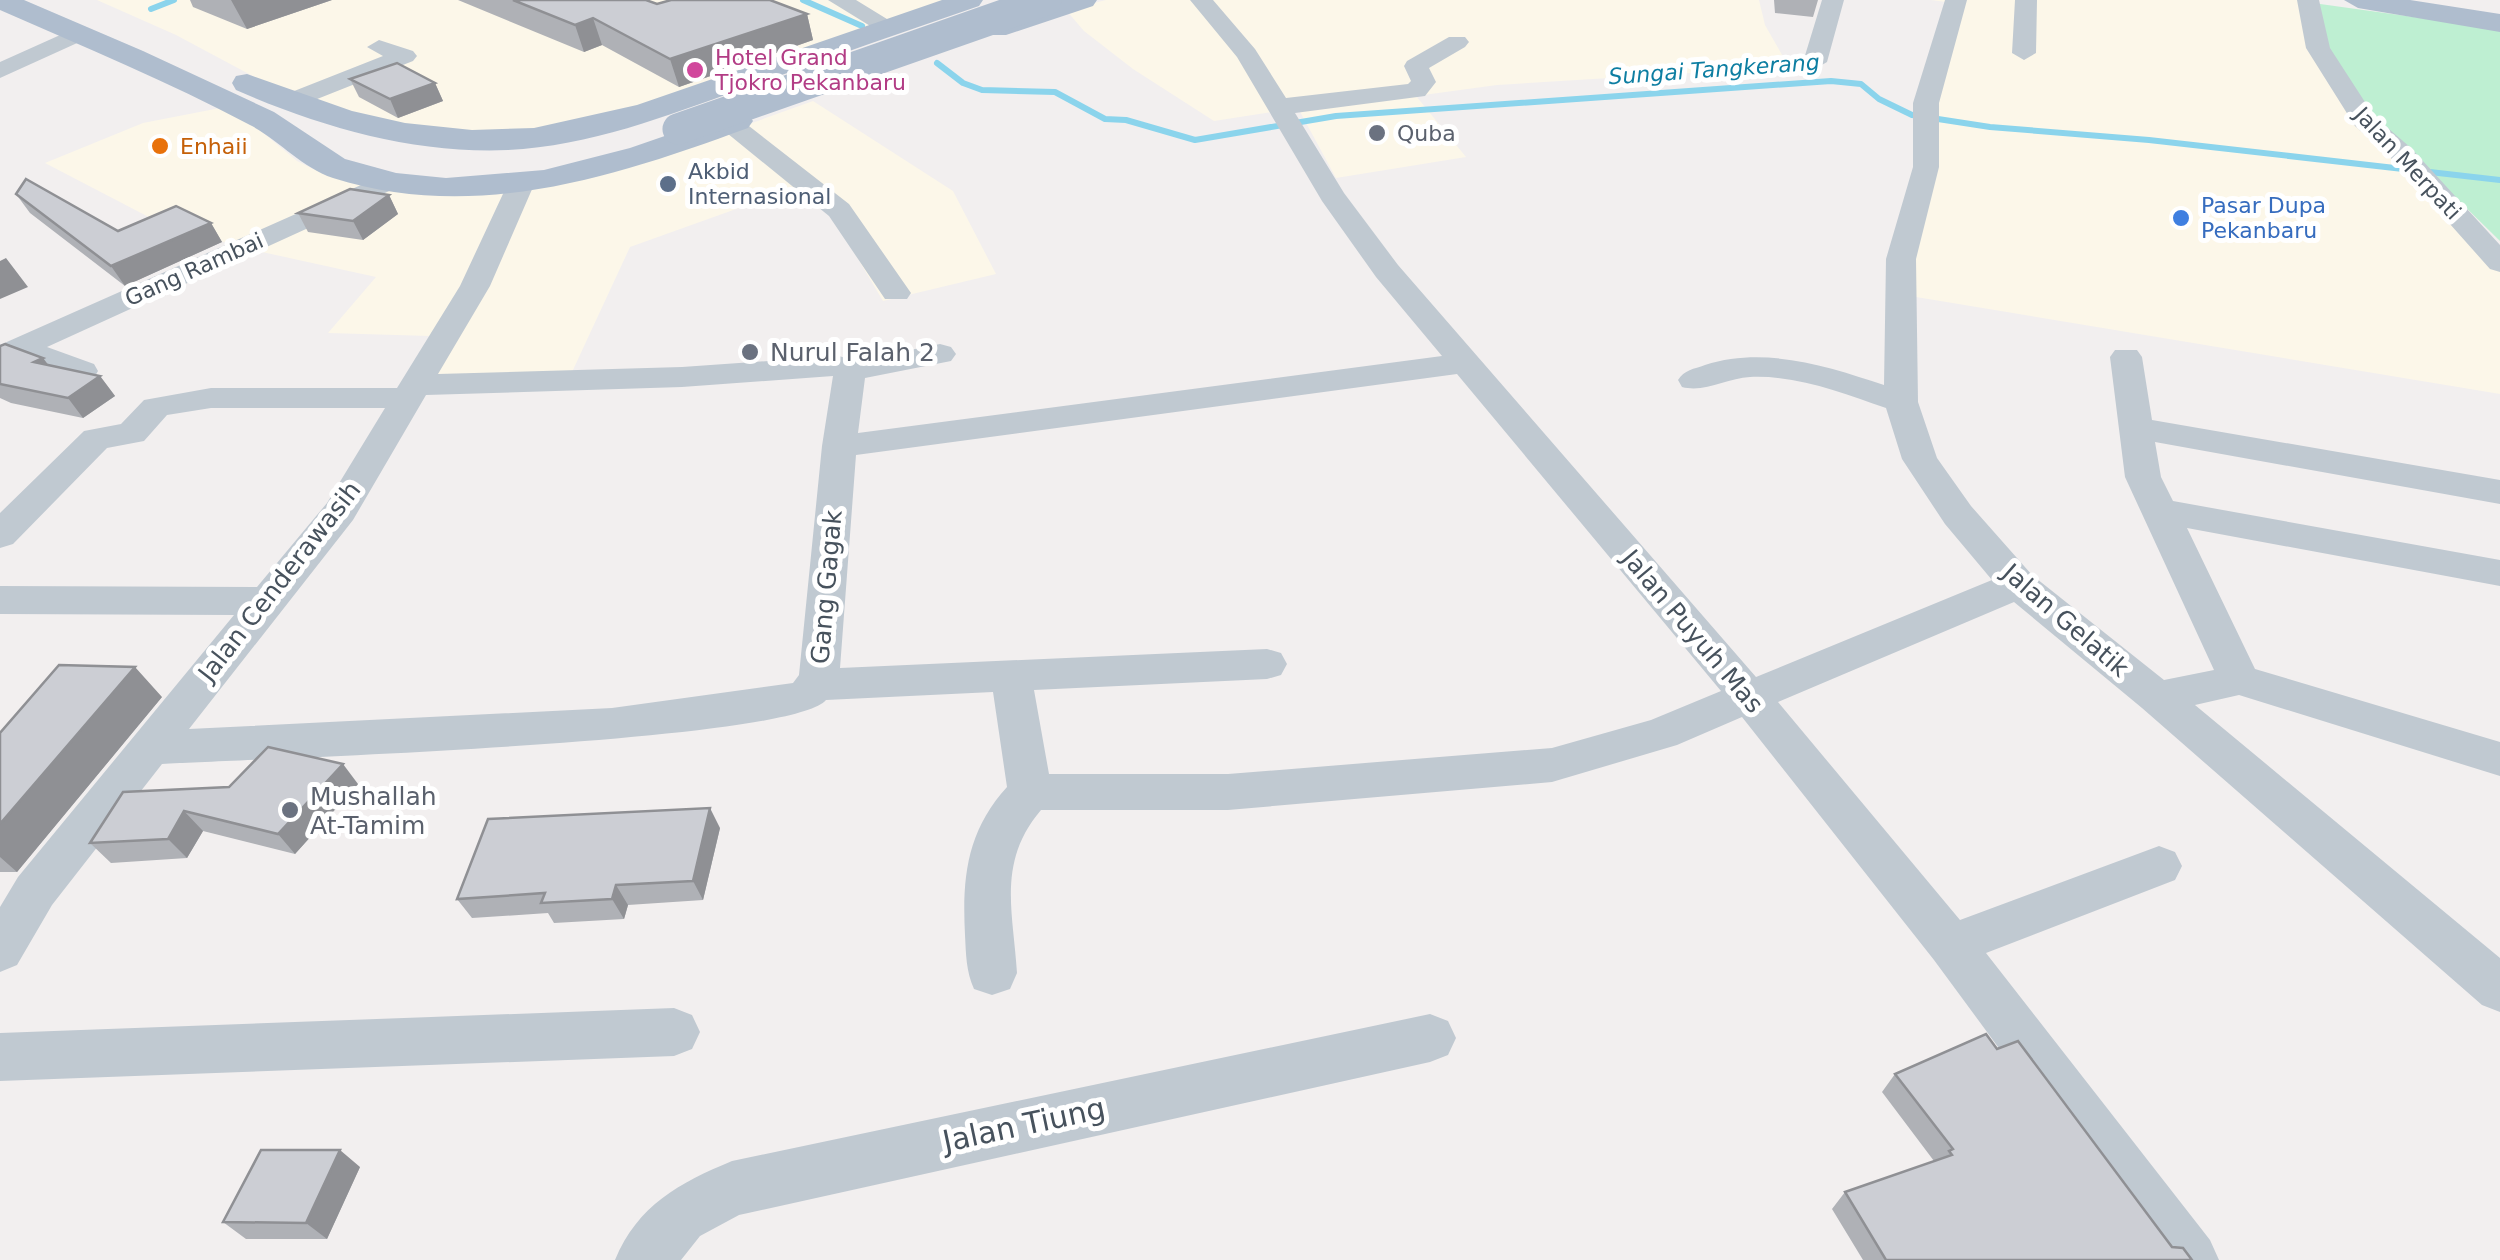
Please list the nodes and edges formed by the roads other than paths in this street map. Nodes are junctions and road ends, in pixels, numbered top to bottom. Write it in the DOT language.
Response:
graph roads {
  1 [pos="0,0"];
  2 [pos="60,0"];
  3 [pos="839,0"];
  4 [pos="947,0"];
  5 [pos="969,0"];
  6 [pos="1201,0"];
  7 [pos="1833,0"];
  8 [pos="1956,0"];
  9 [pos="2026,0"];
  10 [pos="2308,0"];
  11 [pos="2358,0"];
  12 [pos="2432,0"];
  13 [pos="1041,3"];
  14 [pos="2500,10"];
  15 [pos="2500,23"];
  16 [pos="896,24"];
  17 [pos="78,34"];
  18 [pos="1457,42"];
  19 [pos="844,43"];
  20 [pos="379,47"];
  21 [pos="2024,53"];
  22 [pos="1816,62"];
  23 [pos="886,68"];
  24 [pos="0,71"];
  25 [pos="291,115"];
  26 [pos="1285,117"];
  27 [pos="731,124"];
  28 [pos="388,181"];
  29 [pos="519,186"];
  30 [pos="2500,263"];
  31 [pos="896,293"];
  32 [pos="7,351"];
  33 [pos="940,354"];
  34 [pos="2126,357"];
  35 [pos="1467,363"];
  36 [pos="82,371"];
  37 [pos="853,371"];
  38 [pos="1694,380"];
  39 [pos="415,391"];
  40 [pos="1902,402"];
  41 [pos="2136,428"];
  42 [pos="839,446"];
  43 [pos="2500,492"];
  44 [pos="2160,511"];
  45 [pos="0,535"];
  46 [pos="2500,573"];
  47 [pos="2018,585"];
  48 [pos="0,600"];
  49 [pos="266,601"];
  50 [pos="1267,664"];
  51 [pos="1011,675"];
  52 [pos="2238,680"];
  53 [pos="816,685"];
  54 [pos="1748,695"];
  55 [pos="2158,698"];
  56 [pos="147,748"];
  57 [pos="2500,758"];
  58 [pos="1030,792"];
  59 [pos="2159,866"];
  60 [pos="18,891"];
  61 [pos="1951,945"];
  62 [pos="0,950"];
  63 [pos="992,973"];
  64 [pos="2500,989"];
  65 [pos="674,1032"];
  66 [pos="1430,1038"];
  67 [pos="0,1056"];
  68 [pos="644,1260"];
  69 [pos="2190,1260"];
  1 -- 17 [label="main road"];
  2 -- 25 [label="main road"];
  3 -- 16 [label="street"];
  4 -- 16 [label="main road"];
  5 -- 16 [label="main road"];
  6 -- 26 [label="street, Jalan Puyuh Mas"];
  7 -- 22 [label="street"];
  8 -- 40 [label="street, Jalan Gelatik"];
  9 -- 21 [label="street"];
  10 -- 30 [label="street, Jalan Merpati"];
  11 -- 15 [label="main road"];
  12 -- 14 [label="main road"];
  13 -- 23 [label="main road"];
  13 -- 25 [label="main road"];
  13 -- 25 [label="main road, bridge"];
  16 -- 19 [label="main road"];
  17 -- 24 [label="street"];
  17 -- 25 [label="main road"];
  18 -- 26 [label="street"];
  19 -- 23 [label="main road"];
  19 -- 25 [label="main road"];
  20 -- 25 [label="street"];
  23 -- 27 [label="main road"];
  25 -- 28 [label="main road"];
  26 -- 35 [label="street, Jalan Puyuh Mas"];
  27 -- 29 [label="main road"];
  27 -- 31 [label="street"];
  28 -- 29 [label="main road"];
  28 -- 32 [label="street, Gang Rambai"];
  29 -- 39 [label="street, Jalan Cenderawasih"];
  32 -- 36 [label="street"];
  33 -- 37 [label="street"];
  34 -- 41 [label="street"];
  35 -- 42 [label="street"];
  35 -- 54 [label="street, Jalan Puyuh Mas"];
  37 -- 39 [label="street"];
  37 -- 42 [label="street, Gang Gagak"];
  38 -- 40 [label="street"];
  39 -- 45 [label="street"];
  39 -- 49 [label="street, Jalan Cenderawasih"];
  40 -- 47 [label="street, Jalan Gelatik"];
  41 -- 43 [label="street"];
  41 -- 44 [label="street"];
  42 -- 53 [label="street, Gang Gagak"];
  44 -- 46 [label="street"];
  44 -- 52 [label="street"];
  47 -- 54 [label="street"];
  47 -- 55 [label="street, Jalan Gelatik"];
  48 -- 49 [label="street"];
  49 -- 56 [label="street, Jalan Cenderawasih"];
  50 -- 51 [label="street"];
  51 -- 53 [label="street"];
  51 -- 58 [label="street"];
  52 -- 55 [label="street"];
  52 -- 57 [label="street"];
  53 -- 56 [label="street, Gang Gagak"];
  54 -- 58 [label="street"];
  54 -- 61 [label="street, Jalan Puyuh Mas"];
  55 -- 64 [label="street, Jalan Gelatik"];
  56 -- 60 [label="street, Jalan Cenderawasih"];
  58 -- 63 [label="street"];
  59 -- 61 [label="street"];
  60 -- 62 [label="street, Jalan Cenderawasih"];
  61 -- 69 [label="street, Jalan Puyuh Mas"];
  65 -- 67 [label="street"];
  66 -- 68 [label="street, Jalan Tiung"];
}
